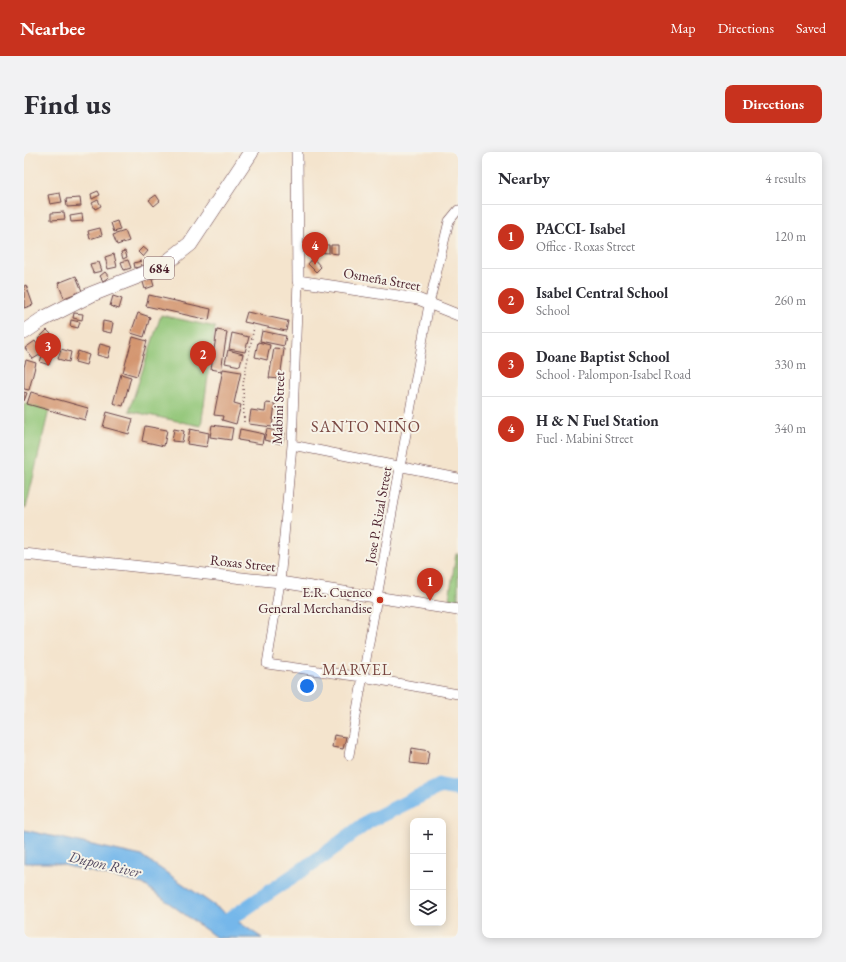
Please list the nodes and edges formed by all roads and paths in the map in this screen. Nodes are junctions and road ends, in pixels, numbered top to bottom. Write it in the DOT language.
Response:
graph roads {
  1 [pos="251,152"];
  2 [pos="297,152"];
  3 [pos="458,210"];
  4 [pos="298,281"];
  5 [pos="429,304"];
  6 [pos="458,315"];
  7 [pos="254,327"];
  8 [pos="24,332"];
  9 [pos="244,422"];
  10 [pos="292,445"];
  11 [pos="401,466"];
  12 [pos="458,478"];
  13 [pos="24,554"];
  14 [pos="280,582"];
  15 [pos="378,597"];
  16 [pos="458,610"];
  17 [pos="363,678"];
  18 [pos="458,694"];
  19 [pos="349,755"];
  1 -- 8 [label="highway, 684"];
  2 -- 4 [label="street, Mabini Street"];
  3 -- 5 [label="street, Jose P. Rizal Street"];
  4 -- 5 [label="street, Osmeña Street"];
  4 -- 10 [label="street, Mabini Street"];
  5 -- 6 [label="street, Osmeña Street"];
  5 -- 11 [label="street, Jose P. Rizal Street"];
  7 -- 9 [label="path"];
  10 -- 11 [label="street"];
  10 -- 14 [label="street, Mabini Street"];
  11 -- 12 [label="street"];
  11 -- 15 [label="street, Jose P. Rizal Street"];
  13 -- 14 [label="street, Roxas Street"];
  14 -- 15 [label="street, Roxas Street"];
  14 -- 17 [label="street, Mabini Street"];
  15 -- 16 [label="street, Roxas Street"];
  15 -- 17 [label="street, Jose P. Rizal Street"];
  17 -- 18 [label="street"];
  17 -- 19 [label="street, Jose P. Rizal Street"];
}
